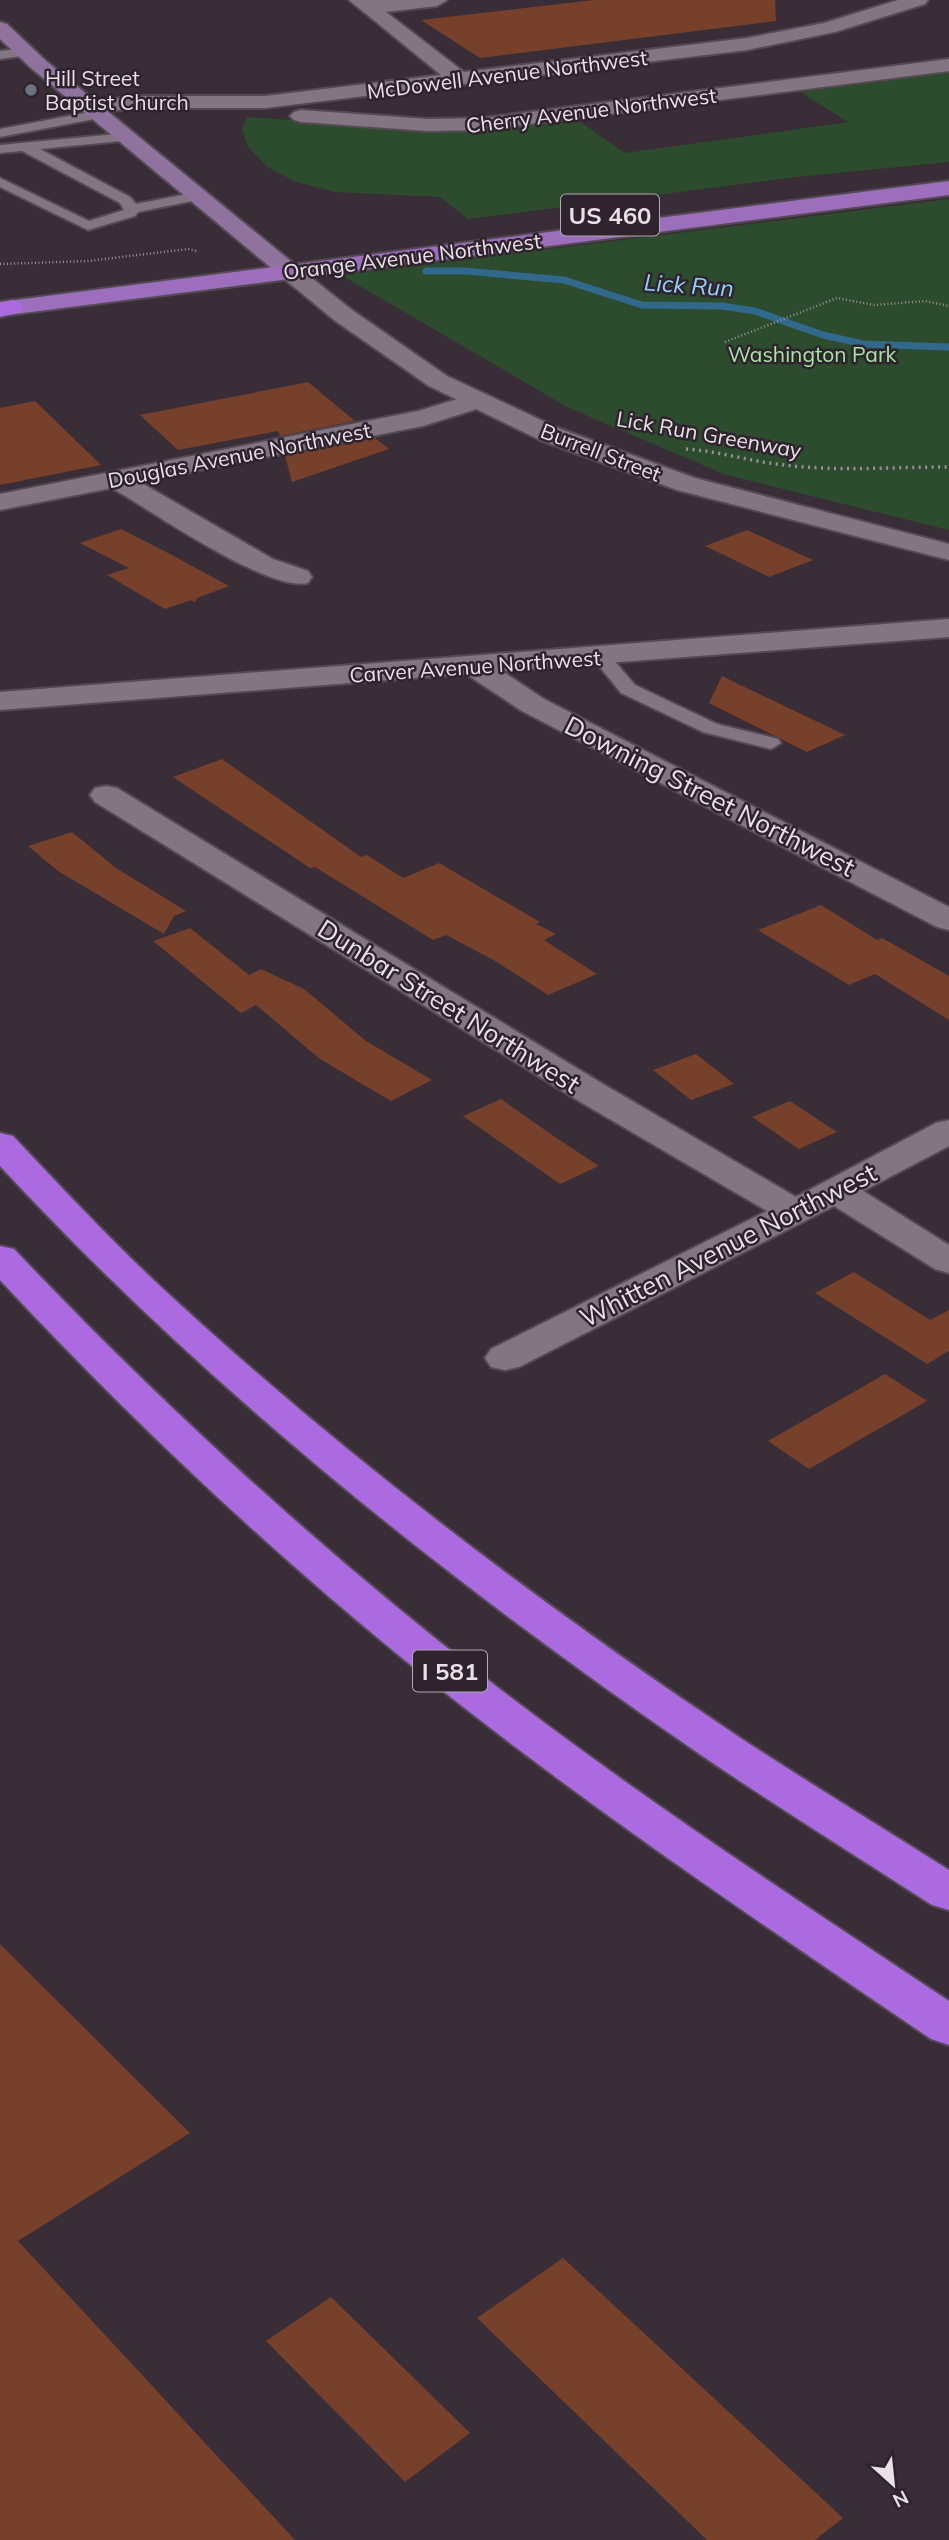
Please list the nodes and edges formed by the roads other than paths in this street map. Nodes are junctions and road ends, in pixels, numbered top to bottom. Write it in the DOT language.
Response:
graph roads {
  1 [pos="437,0"];
  2 [pos="867,0"];
  3 [pos="918,0"];
  4 [pos="364,4"];
  5 [pos="892,7"];
  6 [pos="0,28"];
  7 [pos="25,52"];
  8 [pos="0,55"];
  9 [pos="949,65"];
  10 [pos="461,80"];
  11 [pos="233,104"];
  12 [pos="96,111"];
  13 [pos="0,134"];
  14 [pos="127,137"];
  15 [pos="23,146"];
  16 [pos="0,149"];
  17 [pos="949,176"];
  18 [pos="0,182"];
  19 [pos="949,188"];
  20 [pos="197,196"];
  21 [pos="131,209"];
  22 [pos="280,265"];
  23 [pos="3,305"];
  24 [pos="477,401"];
  25 [pos="116,479"];
  26 [pos="0,502"];
  27 [pos="949,552"];
  28 [pos="298,577"];
  29 [pos="944,631"];
  30 [pos="600,656"];
  31 [pos="474,666"];
  32 [pos="0,701"];
  33 [pos="771,743"];
  34 [pos="106,795"];
  35 [pos="949,920"];
  36 [pos="949,1131"];
  37 [pos="0,1144"];
  38 [pos="836,1191"];
  39 [pos="795,1212"];
  40 [pos="0,1257"];
  41 [pos="949,1261"];
  42 [pos="505,1358"];
  43 [pos="949,1893"];
  44 [pos="949,2026"];
  1 -- 4 [label="street"];
  2 -- 5 [label="street"];
  3 -- 5 [label="street, McDowell Avenue Northwest"];
  4 -- 10 [label="street"];
  5 -- 10 [label="street, McDowell Avenue Northwest"];
  6 -- 7 [label="main road"];
  7 -- 8 [label="lane"];
  7 -- 12 [label="main road"];
  9 -- 11 [label="street, Cherry Avenue Northwest"];
  10 -- 11 [label="street, McDowell Avenue Northwest"];
  11 -- 12 [label="street, McDowell Avenue Northwest"];
  12 -- 13 [label="lane"];
  12 -- 14 [label="main road"];
  14 -- 15 [label="lane"];
  14 -- 20 [label="main road"];
  15 -- 16 [label="lane"];
  15 -- 21 [label="lane"];
  17 -- 22 [label="main road, Orange Avenue Northwest / US 460"];
  18 -- 21 [label="lane"];
  19 -- 22 [label="main road, Orange Avenue Northwest / US 460"];
  20 -- 21 [label="lane"];
  20 -- 22 [label="main road"];
  22 -- 23 [label="main road, Orange Avenue Northwest / US 460"];
  22 -- 24 [label="street, Burrell Street"];
  24 -- 25 [label="street, Douglas Avenue Northwest"];
  24 -- 27 [label="street, Burrell Street"];
  25 -- 26 [label="street, Douglas Avenue Northwest"];
  25 -- 28 [label="street"];
  29 -- 30 [label="street, Carver Avenue Northwest"];
  30 -- 31 [label="street, Carver Avenue Northwest"];
  30 -- 33 [label="lane"];
  31 -- 32 [label="street, Carver Avenue Northwest"];
  31 -- 35 [label="street, Downing Street Northwest"];
  34 -- 39 [label="street, Dunbar Street Northwest"];
  36 -- 38 [label="street, Whitten Avenue Northwest"];
  37 -- 43 [label="highway"];
  38 -- 39 [label="street, Whitten Avenue Northwest"];
  38 -- 41 [label="street"];
  39 -- 42 [label="street, Whitten Avenue Northwest"];
  40 -- 44 [label="highway, I 581"];
}
